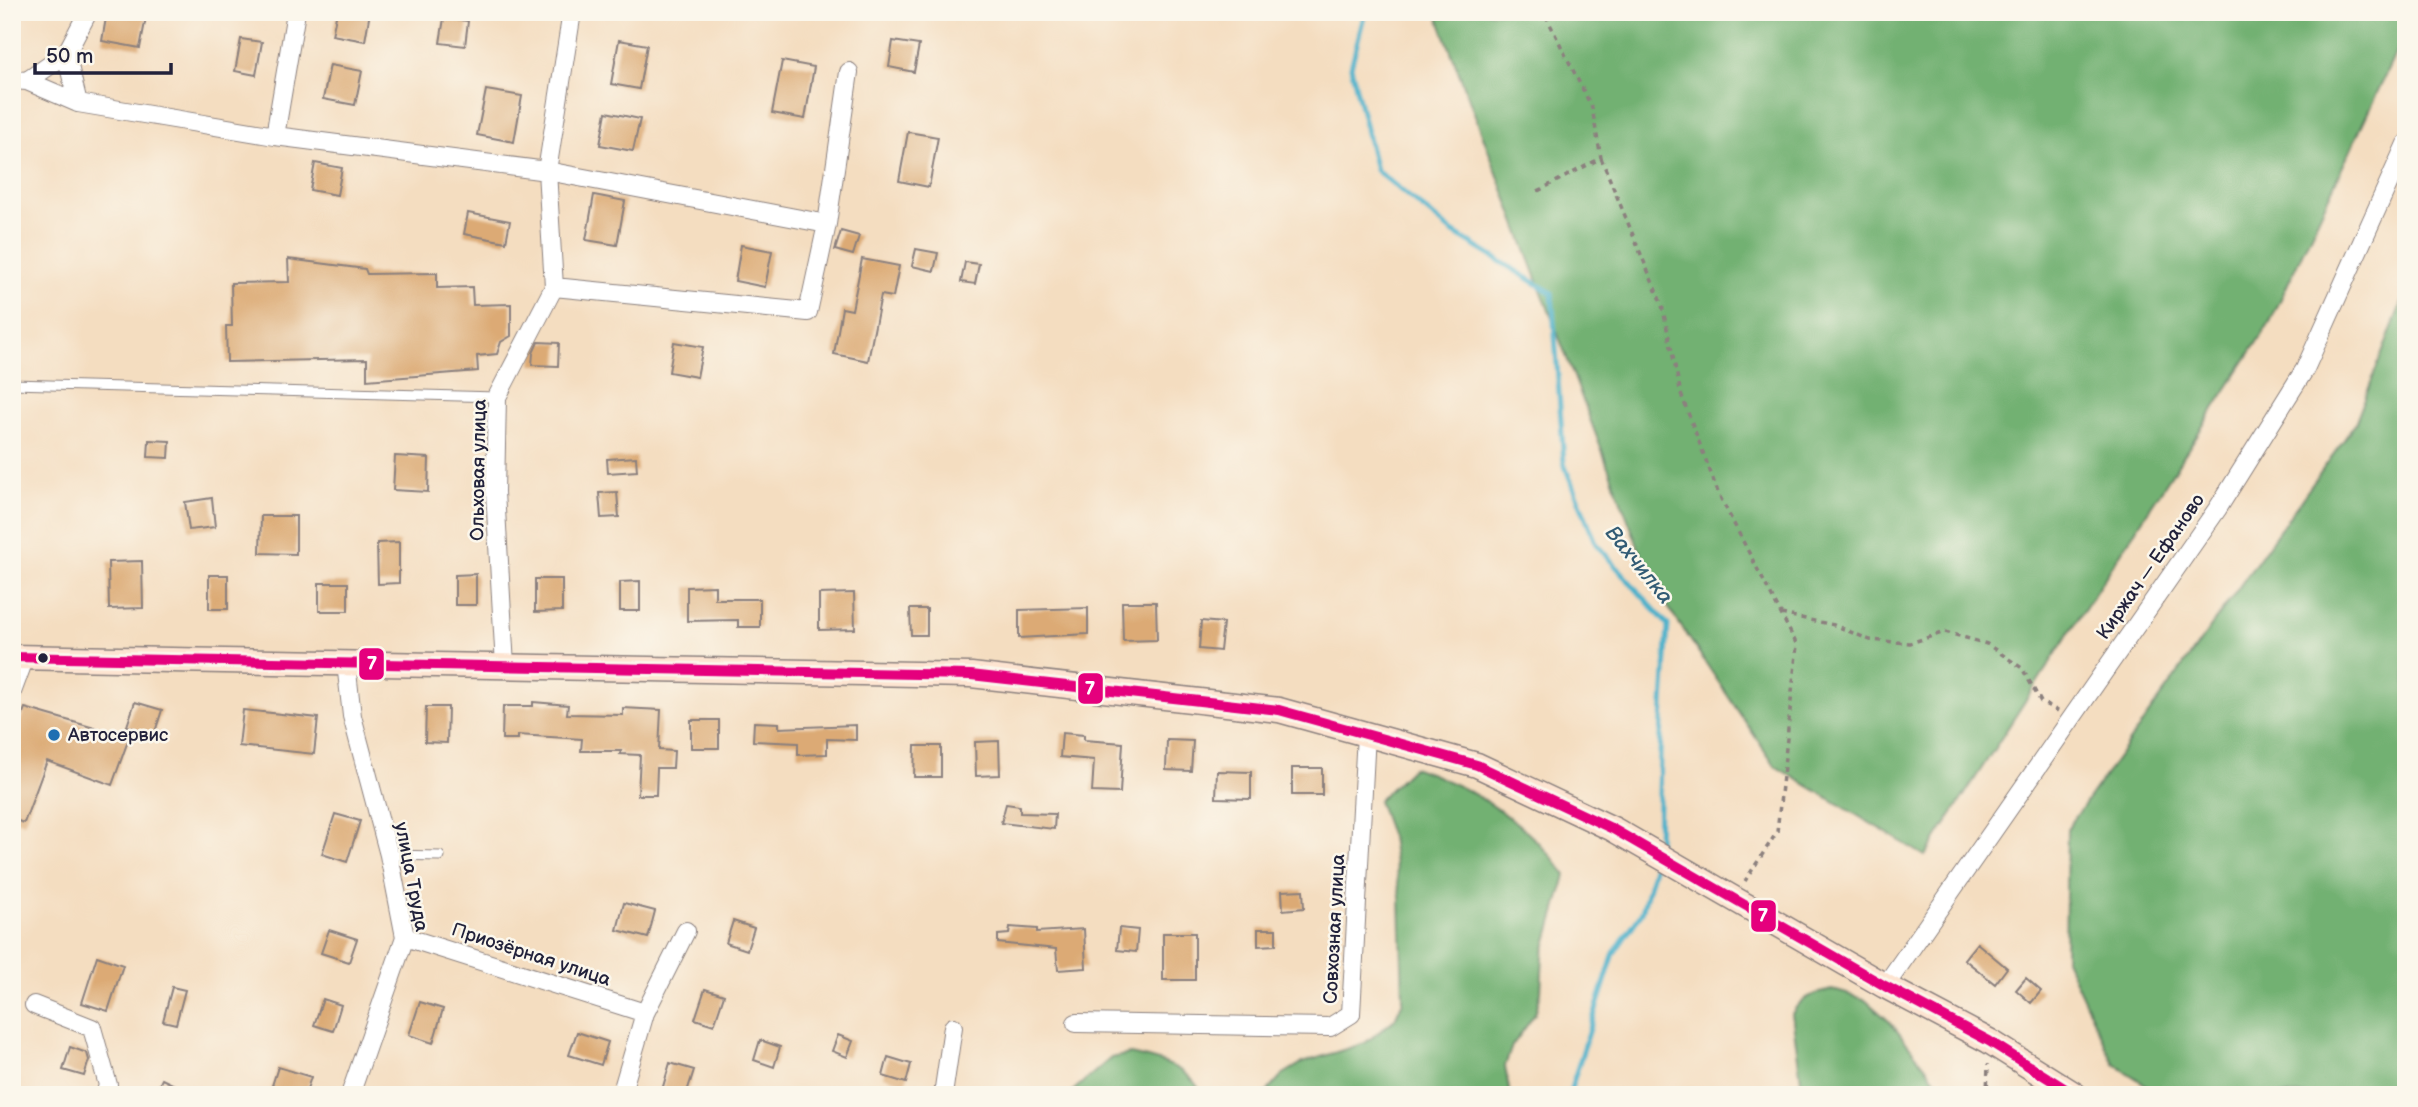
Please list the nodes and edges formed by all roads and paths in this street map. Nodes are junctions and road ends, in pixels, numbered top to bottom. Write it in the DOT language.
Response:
graph roads {
  1 [pos="88,12"];
  2 [pos="296,12"];
  3 [pos="572,12"];
  4 [pos="1544,12"];
  5 [pos="66,54"];
  6 [pos="849,72"];
  7 [pos="20,80"];
  8 [pos="78,103"];
  9 [pos="275,136"];
  10 [pos="2406,144"];
  11 [pos="1601,158"];
  12 [pos="547,171"];
  13 [pos="1538,191"];
  14 [pos="827,224"];
  15 [pos="554,287"];
  16 [pos="12,384"];
  17 [pos="497,397"];
  18 [pos="1781,614"];
  19 [pos="19,657"];
  20 [pos="346,663"];
  21 [pos="505,666"];
  22 [pos="12,692"];
  23 [pos="2072,718"];
  24 [pos="1366,734"];
  25 [pos="389,855"];
  26 [pos="440,856"];
  27 [pos="1735,898"];
  28 [pos="685,931"];
  29 [pos="405,937"];
  30 [pos="1885,986"];
  31 [pos="34,1005"];
  32 [pos="645,1013"];
  33 [pos="1076,1023"];
  34 [pos="953,1027"];
  35 [pos="1989,1041"];
  36 [pos="105,1095"];
  37 [pos="350,1095"];
  38 [pos="621,1095"];
  39 [pos="943,1095"];
  40 [pos="1987,1095"];
  41 [pos="2075,1095"];
  42 [pos="2101,1095"];
  43 [pos="2109,1095"];
  1 -- 5 [label="street"];
  2 -- 9 [label="street"];
  3 -- 12 [label="street"];
  4 -- 11 [label="path"];
  5 -- 7 [label="street"];
  5 -- 8 [label="street"];
  6 -- 14 [label="street"];
  7 -- 8 [label="street"];
  8 -- 9 [label="street"];
  9 -- 12 [label="street"];
  10 -- 23 [label="street, Киржач — Ефаново"];
  11 -- 13 [label="path"];
  11 -- 18 [label="path"];
  12 -- 14 [label="street"];
  12 -- 15 [label="street"];
  14 -- 15 [label="street"];
  15 -- 17 [label="street, Ольховая улица"];
  16 -- 17 [label="lane"];
  17 -- 21 [label="street, Ольховая улица"];
  18 -- 23 [label="path"];
  18 -- 27 [label="path"];
  19 -- 20 [label="main road"];
  19 -- 22 [label="street"];
  20 -- 21 [label="main road"];
  20 -- 25 [label="street, улица Труда"];
  21 -- 24 [label="main road"];
  23 -- 30 [label="street, Киржач — Ефаново"];
  24 -- 27 [label="main road"];
  24 -- 33 [label="street, Совхозная улица"];
  25 -- 26 [label="lane"];
  25 -- 29 [label="street, улица Труда"];
  27 -- 30 [label="main road"];
  28 -- 32 [label="street"];
  29 -- 32 [label="street, Приозёрная улица"];
  29 -- 37 [label="street, улица Труда"];
  30 -- 35 [label="main road"];
  31 -- 36 [label="street"];
  32 -- 38 [label="street"];
  34 -- 39 [label="street"];
  35 -- 40 [label="path"];
  35 -- 41 [label="main road"];
  42 -- 43 [label="path"];
}
